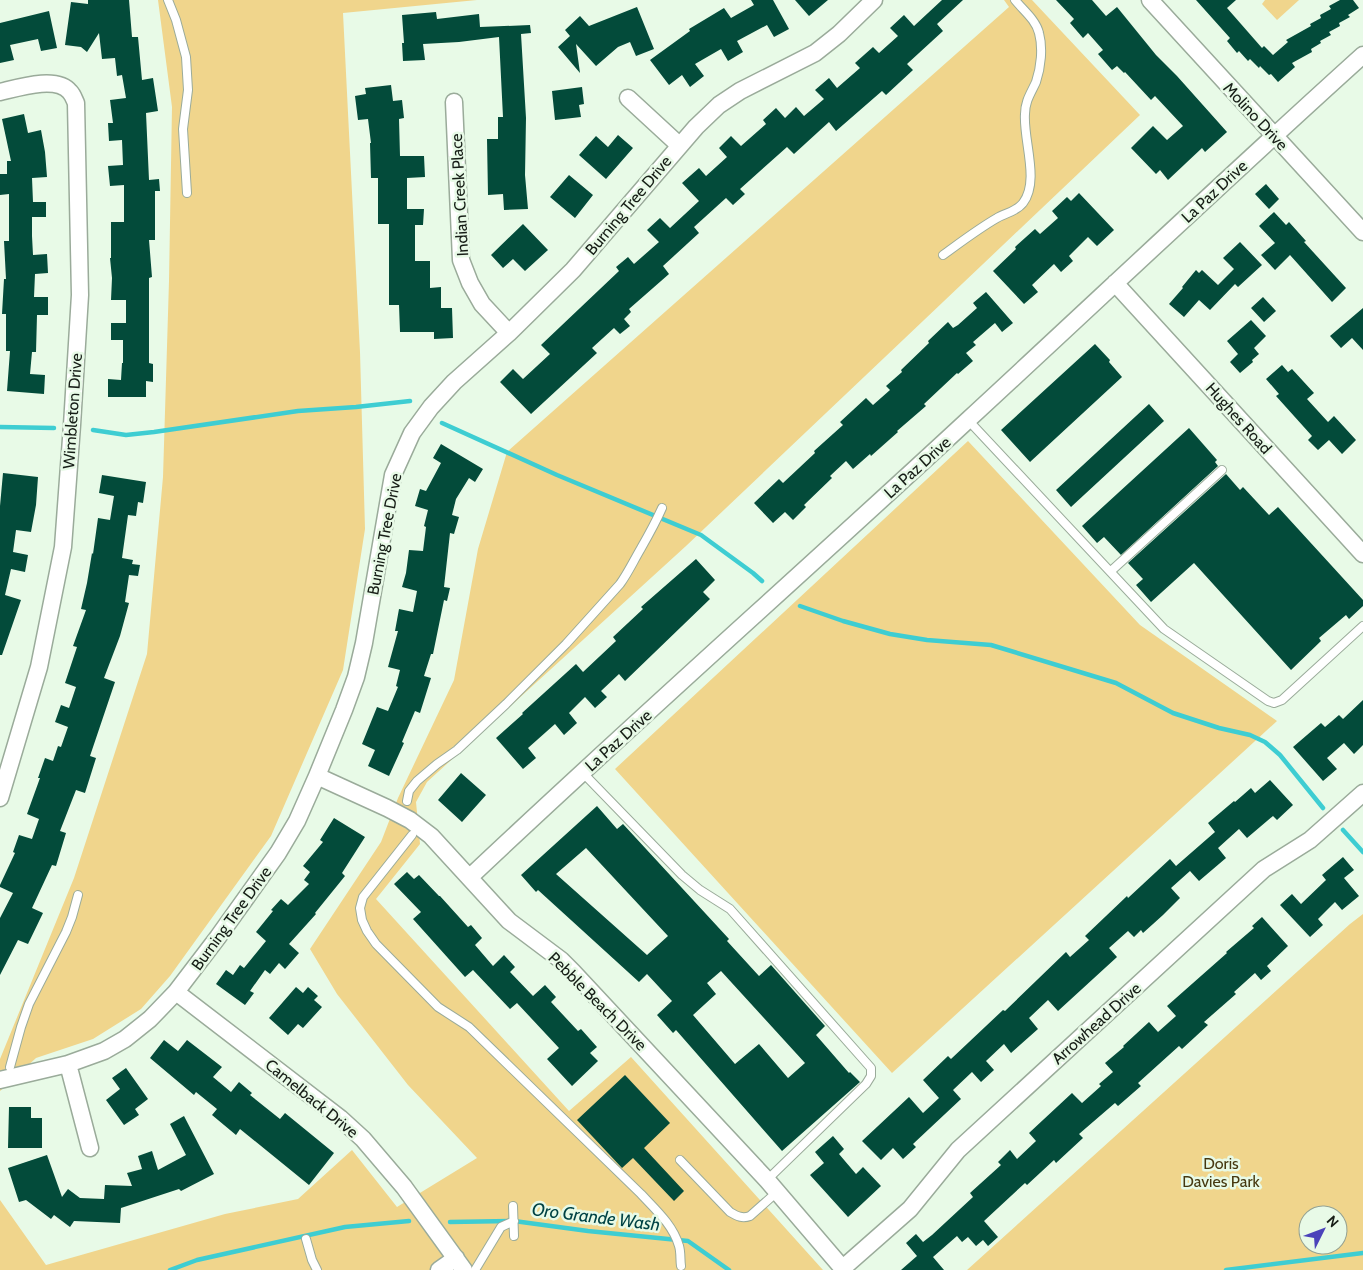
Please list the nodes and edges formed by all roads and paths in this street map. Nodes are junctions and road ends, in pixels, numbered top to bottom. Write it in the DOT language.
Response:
graph roads {
  1 [pos="168,0"];
  2 [pos="874,0"];
  3 [pos="1014,0"];
  4 [pos="1150,0"];
  5 [pos="1363,54"];
  6 [pos="0,92"];
  7 [pos="628,98"];
  8 [pos="454,102"];
  9 [pos="1274,135"];
  10 [pos="679,146"];
  11 [pos="187,193"];
  12 [pos="1363,232"];
  13 [pos="943,254"];
  14 [pos="1115,282"];
  15 [pos="509,333"];
  16 [pos="968,420"];
  17 [pos="1222,470"];
  18 [pos="662,508"];
  19 [pos="1363,554"];
  20 [pos="1111,571"];
  21 [pos="1363,626"];
  22 [pos="582,772"];
  23 [pos="317,776"];
  24 [pos="1363,793"];
  25 [pos="0,798"];
  26 [pos="407,802"];
  27 [pos="412,836"];
  28 [pos="470,877"];
  29 [pos="78,895"];
  30 [pos="176,992"];
  31 [pos="68,1064"];
  32 [pos="5,1074"];
  33 [pos="90,1148"];
  34 [pos="680,1160"];
  35 [pos="772,1186"];
  36 [pos="513,1206"];
  37 [pos="514,1221"];
  38 [pos="514,1236"];
  39 [pos="306,1239"];
  40 [pos="460,1264"];
  41 [pos="681,1266"];
  42 [pos="844,1269"];
  43 [pos="317,1270"];
  44 [pos="439,1270"];
  45 [pos="475,1270"];
  1 -- 11 [label="lane"];
  2 -- 10 [label="street, Burning Tree Drive"];
  3 -- 13 [label="lane"];
  4 -- 9 [label="street, Molino Drive"];
  5 -- 9 [label="street, La Paz Drive"];
  6 -- 25 [label="street, Wimbleton Drive"];
  7 -- 10 [label="street"];
  8 -- 15 [label="street, Indian Creek Place"];
  9 -- 12 [label="street, Molino Drive"];
  9 -- 14 [label="street, La Paz Drive"];
  10 -- 15 [label="street, Burning Tree Drive"];
  14 -- 16 [label="street, La Paz Drive"];
  14 -- 19 [label="street, Hughes Road"];
  15 -- 23 [label="street, Burning Tree Drive"];
  16 -- 20 [label="lane"];
  16 -- 22 [label="street, La Paz Drive"];
  17 -- 20 [label="lane"];
  18 -- 26 [label="lane"];
  20 -- 21 [label="lane"];
  22 -- 28 [label="street, La Paz Drive"];
  22 -- 35 [label="lane"];
  23 -- 28 [label="street, Pebble Beach Drive"];
  23 -- 30 [label="street, Burning Tree Drive"];
  24 -- 42 [label="street, Arrowhead Drive"];
  27 -- 41 [label="lane"];
  28 -- 35 [label="street, Pebble Beach Drive"];
  29 -- 32 [label="lane"];
  30 -- 31 [label="street, Burning Tree Drive"];
  30 -- 40 [label="street, Camelback Drive"];
  31 -- 32 [label="street, Burning Tree Drive"];
  31 -- 33 [label="street"];
  34 -- 35 [label="lane"];
  35 -- 42 [label="street, Pebble Beach Drive"];
  36 -- 37 [label="lane"];
  37 -- 38 [label="lane"];
  37 -- 45 [label="lane"];
  39 -- 43 [label="lane"];
  40 -- 44 [label="street"];
}
